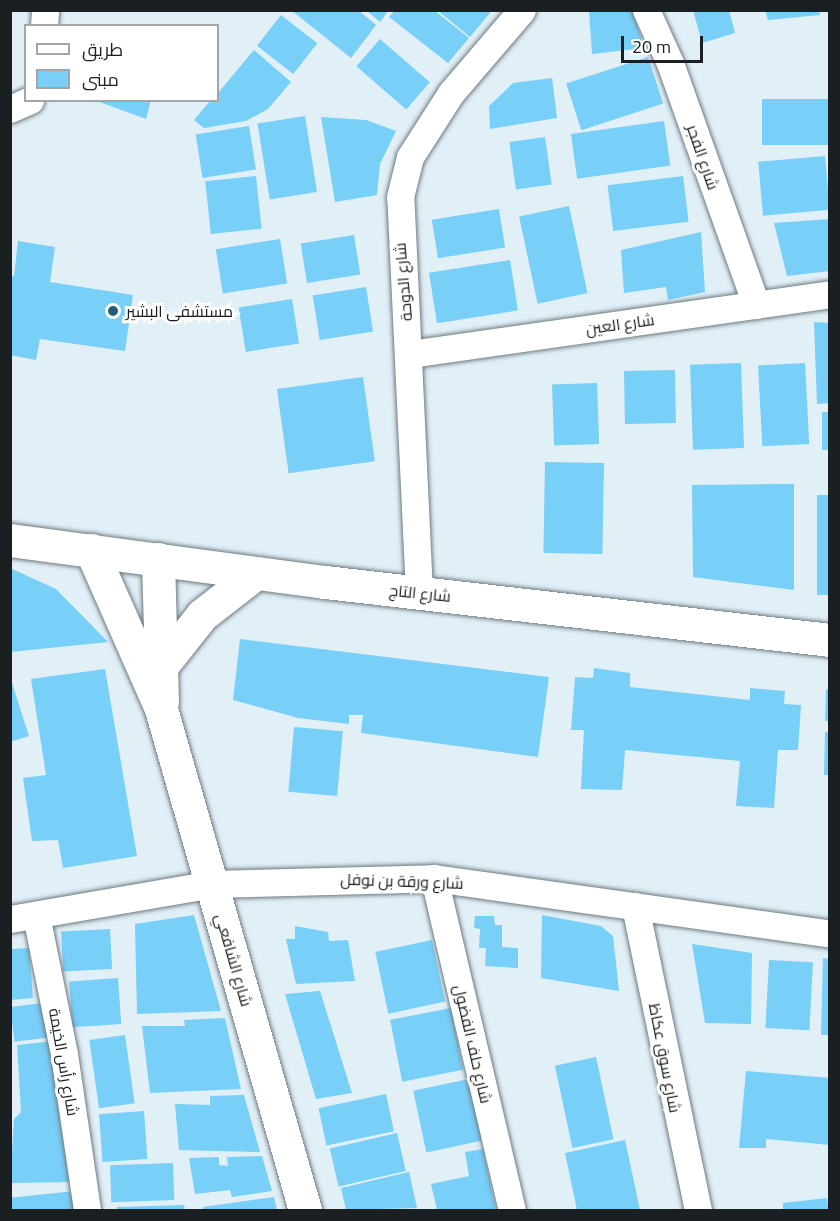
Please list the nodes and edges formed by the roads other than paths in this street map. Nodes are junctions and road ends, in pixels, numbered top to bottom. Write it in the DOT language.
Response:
graph roads {
  1 [pos="522,10"];
  2 [pos="646,10"];
  3 [pos="26,102"];
  4 [pos="10,109"];
  5 [pos="830,294"];
  6 [pos="756,305"];
  7 [pos="410,354"];
  8 [pos="10,540"];
  9 [pos="91,550"];
  10 [pos="158,560"];
  11 [pos="256,573"];
  12 [pos="419,593"];
  13 [pos="830,640"];
  14 [pos="164,663"];
  15 [pos="161,709"];
  16 [pos="434,878"];
  17 [pos="212,884"];
  18 [pos="635,906"];
  19 [pos="23,917"];
  20 [pos="830,934"];
  21 [pos="87,1210"];
  22 [pos="305,1210"];
  23 [pos="512,1210"];
  24 [pos="698,1210"];
  1 -- 7 [label="street, شارع الدوحة"];
  2 -- 6 [label="street, شارع الفجر"];
  3 -- 4 [label="street"];
  5 -- 6 [label="street, شارع العين"];
  6 -- 7 [label="street, شارع العين"];
  7 -- 12 [label="street, شارع الدوحة"];
  8 -- 9 [label="street, شارع التاج"];
  9 -- 10 [label="street, شارع التاج"];
  9 -- 15 [label="street, شارع الشافعي"];
  10 -- 11 [label="street, شارع التاج"];
  10 -- 14 [label="street, شارع الشافعي"];
  11 -- 12 [label="street, شارع التاج"];
  11 -- 14 [label="street"];
  12 -- 13 [label="street, شارع التاج"];
  14 -- 15 [label="street, شارع الشافعي"];
  15 -- 17 [label="street, شارع الشافعي"];
  16 -- 17 [label="street, شارع ورقة بن نوفل"];
  16 -- 18 [label="street, شارع ورقة بن نوفل"];
  16 -- 23 [label="street, شارع حلف الفضول"];
  17 -- 19 [label="street, شارع ورقة بن نوفل"];
  17 -- 22 [label="street, شارع الشافعي"];
  18 -- 20 [label="street, شارع ورقة بن نوفل"];
  18 -- 24 [label="street, شارع سوق عكاظ"];
  19 -- 21 [label="street, شارع رأس الخيمة"];
}
